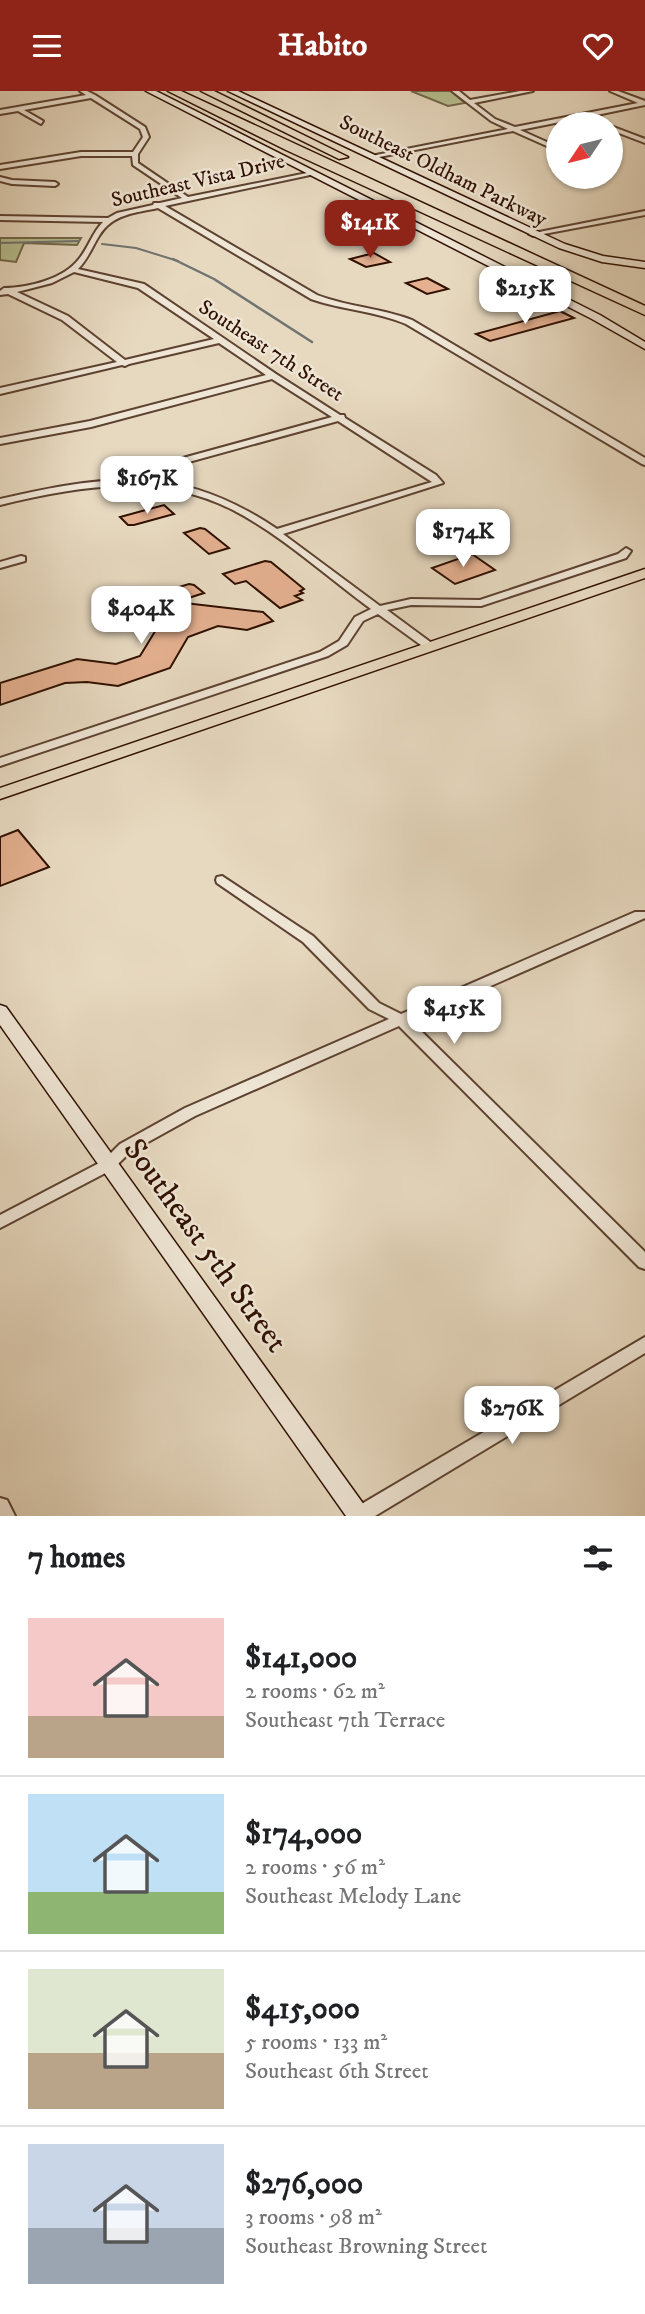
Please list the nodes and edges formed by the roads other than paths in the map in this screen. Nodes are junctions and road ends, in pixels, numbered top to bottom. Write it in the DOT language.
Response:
graph roads {
  1 [pos="83,91"];
  2 [pos="150,91"];
  3 [pos="173,91"];
  4 [pos="206,91"];
  5 [pos="232,91"];
  6 [pos="455,91"];
  7 [pos="530,91"];
  8 [pos="612,91"];
  9 [pos="93,96"];
  10 [pos="468,102"];
  11 [pos="645,103"];
  12 [pos="19,109"];
  13 [pos="0,112"];
  14 [pos="601,112"];
  15 [pos="41,122"];
  16 [pos="546,124"];
  17 [pos="513,131"];
  18 [pos="623,133"];
  19 [pos="645,141"];
  20 [pos="546,144"];
  21 [pos="135,154"];
  22 [pos="379,158"];
  23 [pos="0,167"];
  24 [pos="310,173"];
  25 [pos="0,179"];
  26 [pos="55,184"];
  27 [pos="186,197"];
  28 [pos="156,204"];
  29 [pos="645,213"];
  30 [pos="0,218"];
  31 [pos="107,220"];
  32 [pos="533,234"];
  33 [pos="645,265"];
  34 [pos="74,270"];
  35 [pos="0,286"];
  36 [pos="4,292"];
  37 [pos="643,307"];
  38 [pos="221,340"];
  39 [pos="645,346"];
  40 [pos="125,364"];
  41 [pos="273,376"];
  42 [pos="0,391"];
  43 [pos="341,417"];
  44 [pos="0,441"];
  45 [pos="645,462"];
  46 [pos="136,484"];
  47 [pos="0,502"];
  48 [pos="278,532"];
  49 [pos="626,551"];
  50 [pos="22,559"];
  51 [pos="0,565"];
  52 [pos="645,573"];
  53 [pos="379,609"];
  54 [pos="429,646"];
  55 [pos="0,762"];
  56 [pos="0,795"];
  57 [pos="222,880"];
  58 [pos="640,915"];
  59 [pos="0,1011"];
  60 [pos="402,1020"];
  61 [pos="108,1165"];
  62 [pos="0,1221"];
  63 [pos="645,1262"];
  64 [pos="645,1344"];
  65 [pos="0,1506"];
  66 [pos="6,1516"];
  67 [pos="360,1516"];
  1 -- 9 [label="street"];
  2 -- 24 [label="street"];
  3 -- 37 [label="highway"];
  4 -- 37 [label="highway"];
  5 -- 22 [label="street, Southeast Oldham Parkway"];
  6 -- 10 [label="street"];
  7 -- 10 [label="street"];
  8 -- 11 [label="street"];
  9 -- 12 [label="street"];
  9 -- 21 [label="street"];
  10 -- 17 [label="street"];
  11 -- 14 [label="street"];
  12 -- 13 [label="street"];
  12 -- 15 [label="street"];
  16 -- 17 [label="street"];
  17 -- 20 [label="street"];
  17 -- 22 [label="street"];
  18 -- 19 [label="street"];
  21 -- 23 [label="street"];
  21 -- 27 [label="street"];
  22 -- 32 [label="street, Southeast Oldham Parkway"];
  24 -- 27 [label="street, Southeast Vista Drive"];
  24 -- 39 [label="street"];
  25 -- 26 [label="street"];
  27 -- 28 [label="street, Southeast Vista Drive"];
  28 -- 31 [label="street, Southeast Vista Drive"];
  28 -- 45 [label="street"];
  29 -- 32 [label="street"];
  30 -- 31 [label="street"];
  31 -- 34 [label="street, Southeast Vista Drive"];
  32 -- 33 [label="street, Southeast Oldham Parkway"];
  34 -- 36 [label="street"];
  34 -- 38 [label="street, Southeast 7th Street"];
  35 -- 36 [label="street"];
  36 -- 40 [label="street"];
  38 -- 40 [label="street"];
  38 -- 41 [label="street, Southeast 7th Street"];
  40 -- 42 [label="street"];
  41 -- 43 [label="street, Southeast 7th Street"];
  41 -- 44 [label="street"];
  43 -- 46 [label="street"];
  43 -- 48 [label="street, Southeast 7th Street"];
  46 -- 47 [label="street"];
  46 -- 48 [label="street"];
  48 -- 53 [label="street"];
  49 -- 53 [label="street"];
  50 -- 51 [label="street"];
  52 -- 54 [label="main road"];
  53 -- 54 [label="street"];
  53 -- 55 [label="street"];
  54 -- 56 [label="main road"];
  57 -- 60 [label="street"];
  58 -- 60 [label="street"];
  59 -- 61 [label="street, Southeast 5th Street"];
  60 -- 61 [label="street"];
  60 -- 63 [label="street"];
  61 -- 62 [label="street"];
  61 -- 67 [label="street, Southeast 5th Street"];
  64 -- 67 [label="street"];
  65 -- 66 [label="street"];
}
